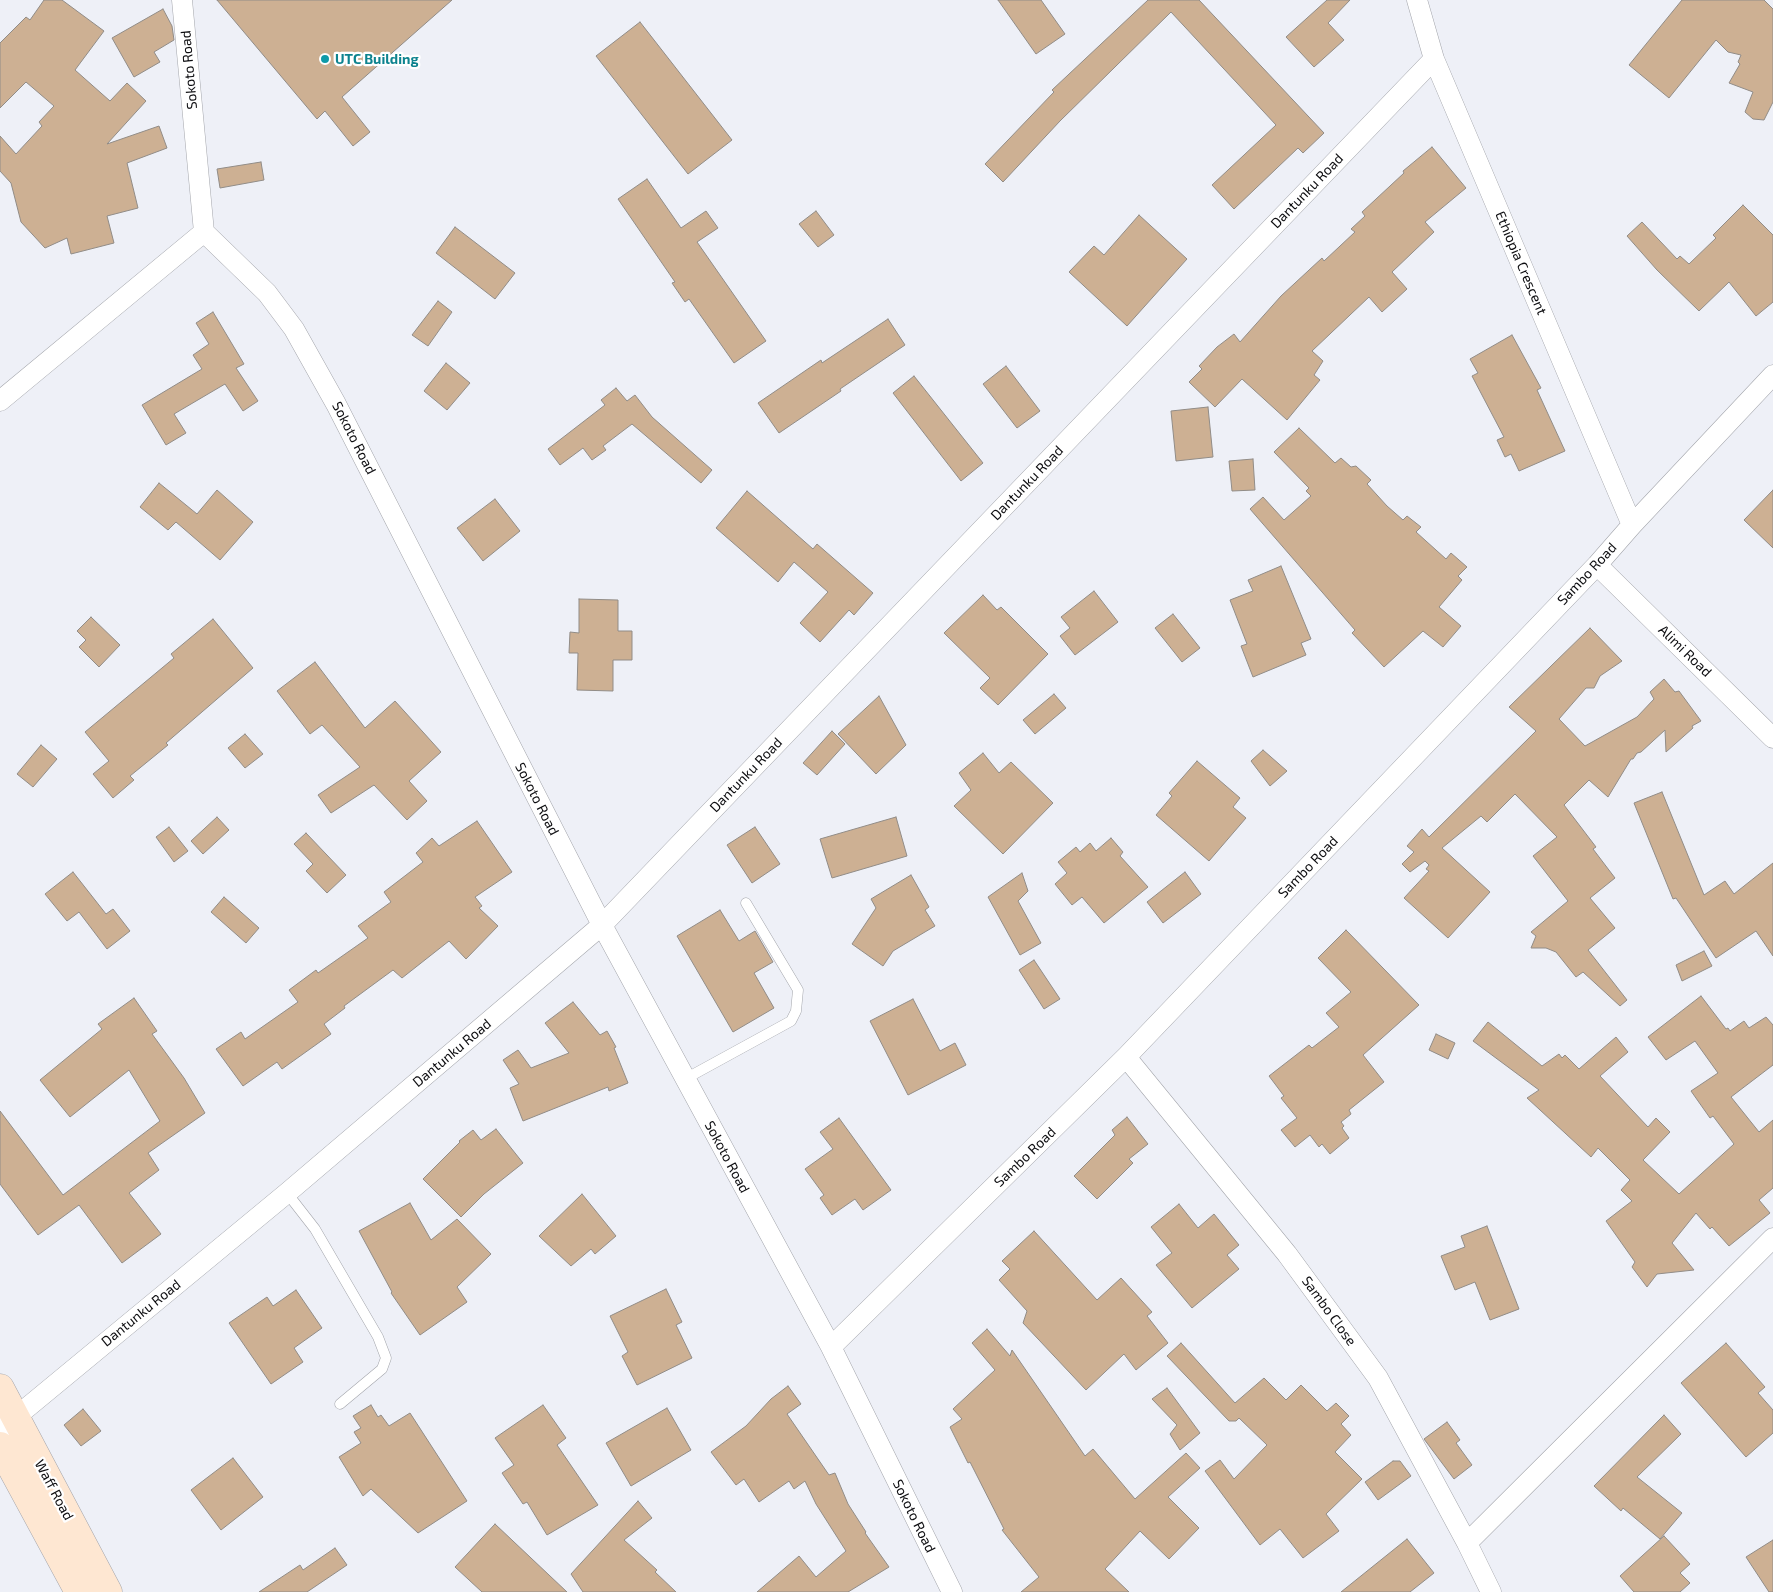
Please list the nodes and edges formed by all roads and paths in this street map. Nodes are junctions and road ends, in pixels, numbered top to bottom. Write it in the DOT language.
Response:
graph roads {
  1 [pos="182,0"];
  2 [pos="1417,0"];
  3 [pos="1434,59"];
  4 [pos="204,232"];
  5 [pos="1773,376"];
  6 [pos="0,401"];
  7 [pos="1632,525"];
  8 [pos="1597,565"];
  9 [pos="1773,738"];
  10 [pos="746,903"];
  11 [pos="602,926"];
  12 [pos="1126,1057"];
  13 [pos="685,1078"];
  14 [pos="287,1193"];
  15 [pos="1773,1238"];
  16 [pos="831,1347"];
  17 [pos="0,1388"];
  18 [pos="340,1404"];
  19 [pos="8,1423"];
  20 [pos="0,1446"];
  21 [pos="1467,1543"];
  22 [pos="79,1592"];
  23 [pos="108,1592"];
  24 [pos="952,1592"];
  25 [pos="1491,1592"];
  1 -- 4 [label="street, Sokoto Road"];
  2 -- 3 [label="street, Ethiopia Crescent"];
  3 -- 7 [label="street, Ethiopia Crescent"];
  3 -- 11 [label="street, Dantunku Road"];
  4 -- 6 [label="street"];
  4 -- 11 [label="street, Sokoto Road"];
  5 -- 7 [label="street, Sambo Road"];
  7 -- 8 [label="street, Sambo Road"];
  8 -- 9 [label="street, Alimi Road"];
  8 -- 12 [label="street, Sambo Road"];
  10 -- 13 [label="lane"];
  11 -- 13 [label="street, Sokoto Road"];
  11 -- 14 [label="street, Dantunku Road"];
  12 -- 16 [label="street, Sambo Road"];
  12 -- 21 [label="street, Sambo Close"];
  13 -- 16 [label="street, Sokoto Road"];
  14 -- 18 [label="lane"];
  14 -- 19 [label="street, Dantunku Road"];
  15 -- 21 [label="street"];
  16 -- 24 [label="street, Sokoto Road"];
  17 -- 19 [label="street, Waff Road"];
  19 -- 23 [label="street, Waff Road"];
  20 -- 22 [label="street, Waff Road"];
  21 -- 25 [label="street, Sambo Close"];
}
